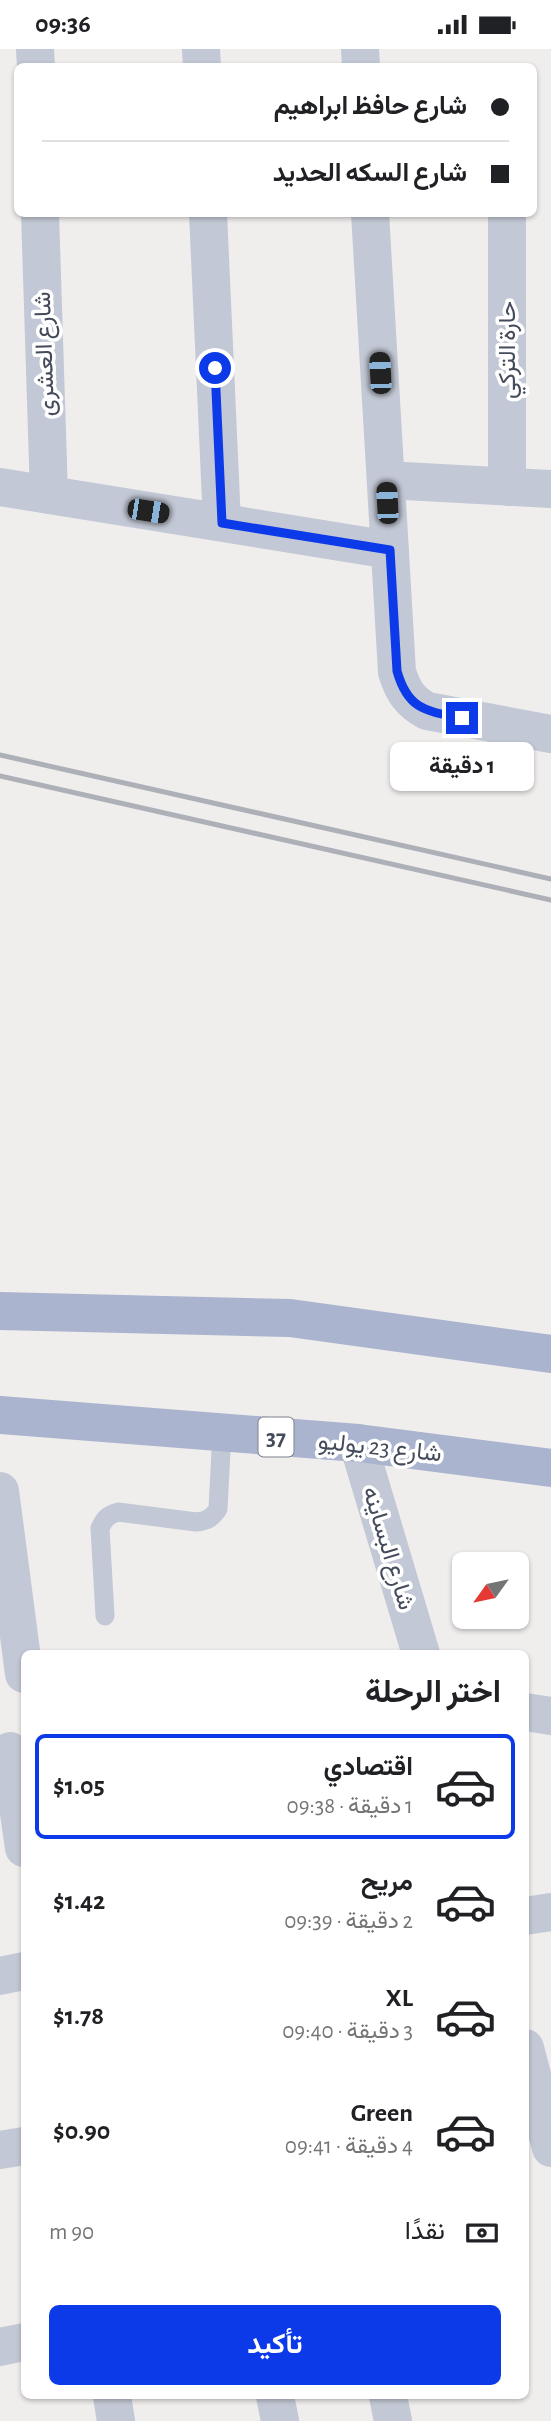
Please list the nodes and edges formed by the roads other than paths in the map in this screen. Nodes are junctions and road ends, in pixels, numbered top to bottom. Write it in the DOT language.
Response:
graph roads {
  1 [pos="40,217"];
  2 [pos="208,217"];
  3 [pos="370,217"];
  4 [pos="506,217"];
  5 [pos="386,480"];
  6 [pos="0,487"];
  7 [pos="507,487"];
  8 [pos="551,489"];
  9 [pos="48,495"];
  10 [pos="222,523"];
  11 [pos="390,550"];
  12 [pos="551,734"];
  13 [pos="0,1311"];
  14 [pos="551,1354"];
  15 [pos="0,1415"];
  16 [pos="222,1432"];
  17 [pos="358,1443"];
  18 [pos="551,1468"];
  19 [pos="0,1491"];
  20 [pos="105,1616"];
  21 [pos="420,1650"];
  22 [pos="21,1651"];
  23 [pos="529,1713"];
  24 [pos="551,1716"];
  25 [pos="11,1751"];
  26 [pos="21,1826"];
  27 [pos="551,1912"];
  28 [pos="529,1915"];
  29 [pos="21,1972"];
  30 [pos="0,1976"];
  31 [pos="529,2068"];
  32 [pos="543,2136"];
  33 [pos="21,2146"];
  34 [pos="0,2150"];
  35 [pos="21,2343"];
  36 [pos="0,2347"];
  37 [pos="389,2399"];
  38 [pos="393,2421"];
  1 -- 9 [label="street, شارع العشرى"];
  2 -- 10 [label="street"];
  3 -- 5 [label="street"];
  4 -- 7 [label="street, حارة التركي"];
  5 -- 7 [label="street"];
  5 -- 11 [label="street"];
  6 -- 9 [label="street"];
  7 -- 8 [label="street"];
  9 -- 10 [label="street"];
  10 -- 11 [label="street"];
  11 -- 12 [label="street"];
  13 -- 14 [label="main road"];
  15 -- 16 [label="main road, شارع 23 يوليو / 37"];
  16 -- 17 [label="main road, شارع 23 يوليو / 37"];
  16 -- 20 [label="lane"];
  17 -- 18 [label="main road, شارع 23 يوليو / 37"];
  17 -- 21 [label="street, شارع البساينه"];
  19 -- 22 [label="street"];
  23 -- 24 [label="street"];
  25 -- 26 [label="street"];
  27 -- 28 [label="street"];
  29 -- 30 [label="street"];
  31 -- 32 [label="street"];
  33 -- 34 [label="street"];
  35 -- 36 [label="street"];
  37 -- 38 [label="street"];
}
